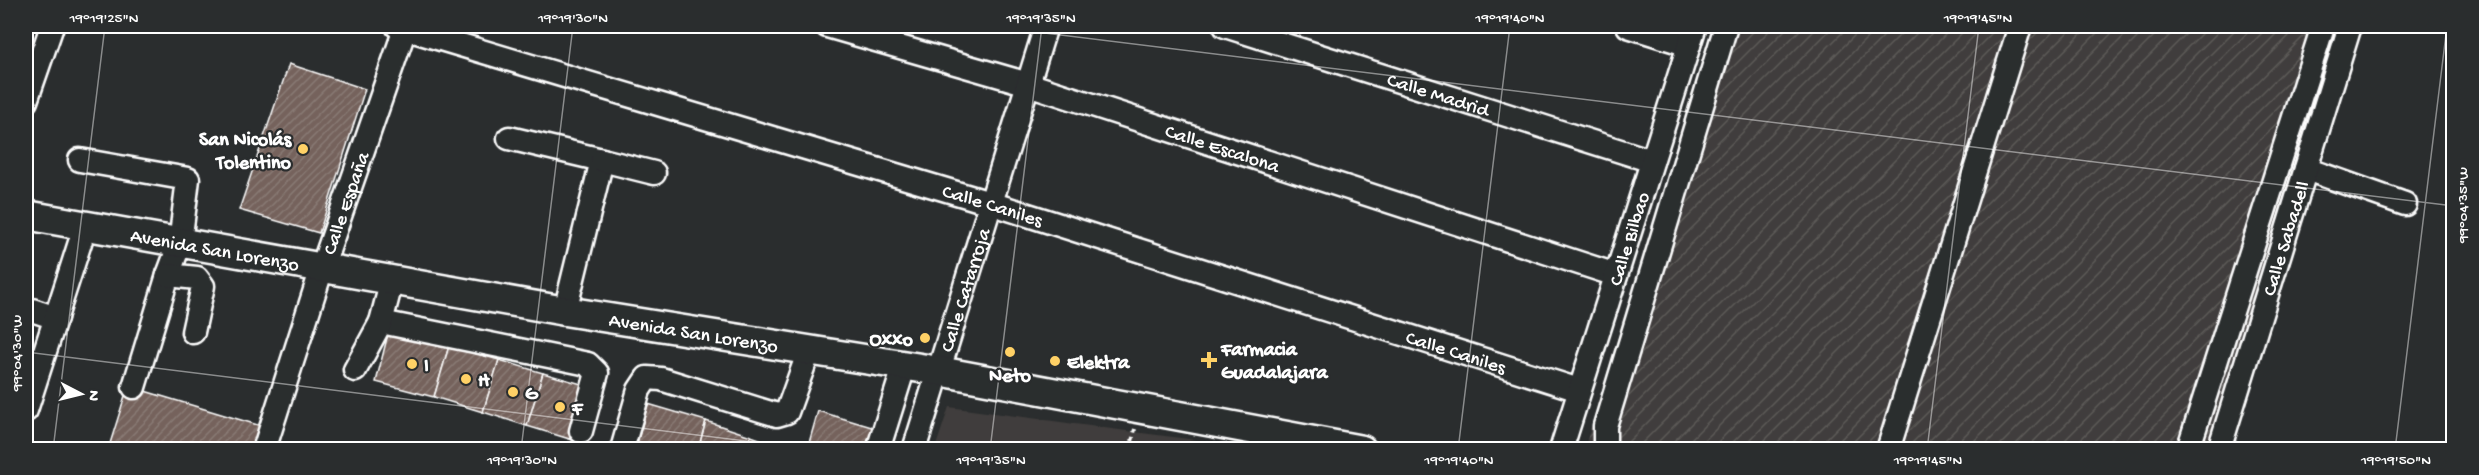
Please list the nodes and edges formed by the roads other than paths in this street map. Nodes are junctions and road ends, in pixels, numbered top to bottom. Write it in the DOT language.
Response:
graph roads {
  1 [pos="52,26"];
  2 [pos="403,26"];
  3 [pos="827,26"];
  4 [pos="1046,26"];
  5 [pos="1225,26"];
  6 [pos="1628,26"];
  7 [pos="1726,26"];
  8 [pos="2019,26"];
  9 [pos="2323,26"];
  10 [pos="2350,26"];
  11 [pos="1692,35"];
  12 [pos="1028,84"];
  13 [pos="26,101"];
  14 [pos="510,138"];
  15 [pos="80,160"];
  16 [pos="603,160"];
  17 [pos="1652,161"];
  18 [pos="2306,169"];
  19 [pos="654,173"];
  20 [pos="990,203"];
  21 [pos="2405,204"];
  22 [pos="26,215"];
  23 [pos="85,227"];
  24 [pos="180,243"];
  25 [pos="322,268"];
  26 [pos="168,275"];
  27 [pos="1616,275"];
  28 [pos="392,280"];
  29 [pos="26,308"];
  30 [pos="566,311"];
  31 [pos="56,318"];
  32 [pos="381,322"];
  33 [pos="193,332"];
  34 [pos="809,351"];
  35 [pos="904,367"];
  36 [pos="355,370"];
  37 [pos="939,370"];
  38 [pos="134,387"];
  39 [pos="1580,390"];
  40 [pos="26,410"];
  41 [pos="581,431"];
  42 [pos="623,446"];
  43 [pos="1333,447"];
  44 [pos="264,450"];
  45 [pos="878,450"];
  46 [pos="914,450"];
  47 [pos="1362,450"];
  48 [pos="1561,450"];
  49 [pos="1605,450"];
  50 [pos="1888,450"];
  51 [pos="2188,450"];
  52 [pos="2219,450"];
  1 -- 13 [label="street"];
  2 -- 20 [label="street, Calle Caniles"];
  2 -- 25 [label="street, Calle España"];
  3 -- 12 [label="street, Calle Escalona"];
  4 -- 12 [label="street, Calle Catarroja"];
  5 -- 17 [label="street, Calle Madrid"];
  6 -- 11 [label="street"];
  7 -- 49 [label="street"];
  8 -- 50 [label="street"];
  9 -- 51 [label="street"];
  10 -- 18 [label="street, Calle Sabadell"];
  11 -- 17 [label="street, Calle Bilbao"];
  12 -- 20 [label="street, Calle Catarroja"];
  12 -- 27 [label="street, Calle Escalona"];
  14 -- 16 [label="street"];
  15 -- 24 [label="street"];
  16 -- 19 [label="street"];
  16 -- 30 [label="street"];
  17 -- 27 [label="street, Calle Bilbao"];
  18 -- 21 [label="street"];
  18 -- 52 [label="street, Calle Sabadell"];
  20 -- 37 [label="street, Calle Catarroja"];
  20 -- 39 [label="street, Calle Caniles"];
  22 -- 23 [label="main road, Avenida San Lorenzo"];
  23 -- 24 [label="main road, Avenida San Lorenzo"];
  23 -- 31 [label="street"];
  24 -- 25 [label="main road, Avenida San Lorenzo"];
  24 -- 26 [label="street"];
  25 -- 28 [label="main road, Avenida San Lorenzo"];
  25 -- 44 [label="street, Calle España"];
  26 -- 33 [label="street"];
  26 -- 38 [label="street"];
  27 -- 39 [label="street, Calle Bilbao"];
  28 -- 30 [label="main road, Avenida San Lorenzo"];
  28 -- 32 [label="street"];
  29 -- 31 [label="street"];
  30 -- 34 [label="main road, Avenida San Lorenzo"];
  31 -- 40 [label="street"];
  32 -- 36 [label="street"];
  32 -- 41 [label="street"];
  34 -- 35 [label="main road, Avenida San Lorenzo"];
  34 -- 42 [label="street"];
  35 -- 37 [label="main road, Avenida San Lorenzo"];
  35 -- 45 [label="street"];
  37 -- 43 [label="main road, Avenida San Lorenzo"];
  37 -- 46 [label="street, Calle Catarroja"];
  39 -- 48 [label="street, Calle Bilbao"];
  43 -- 47 [label="main road, Avenida San Lorenzo"];
}
